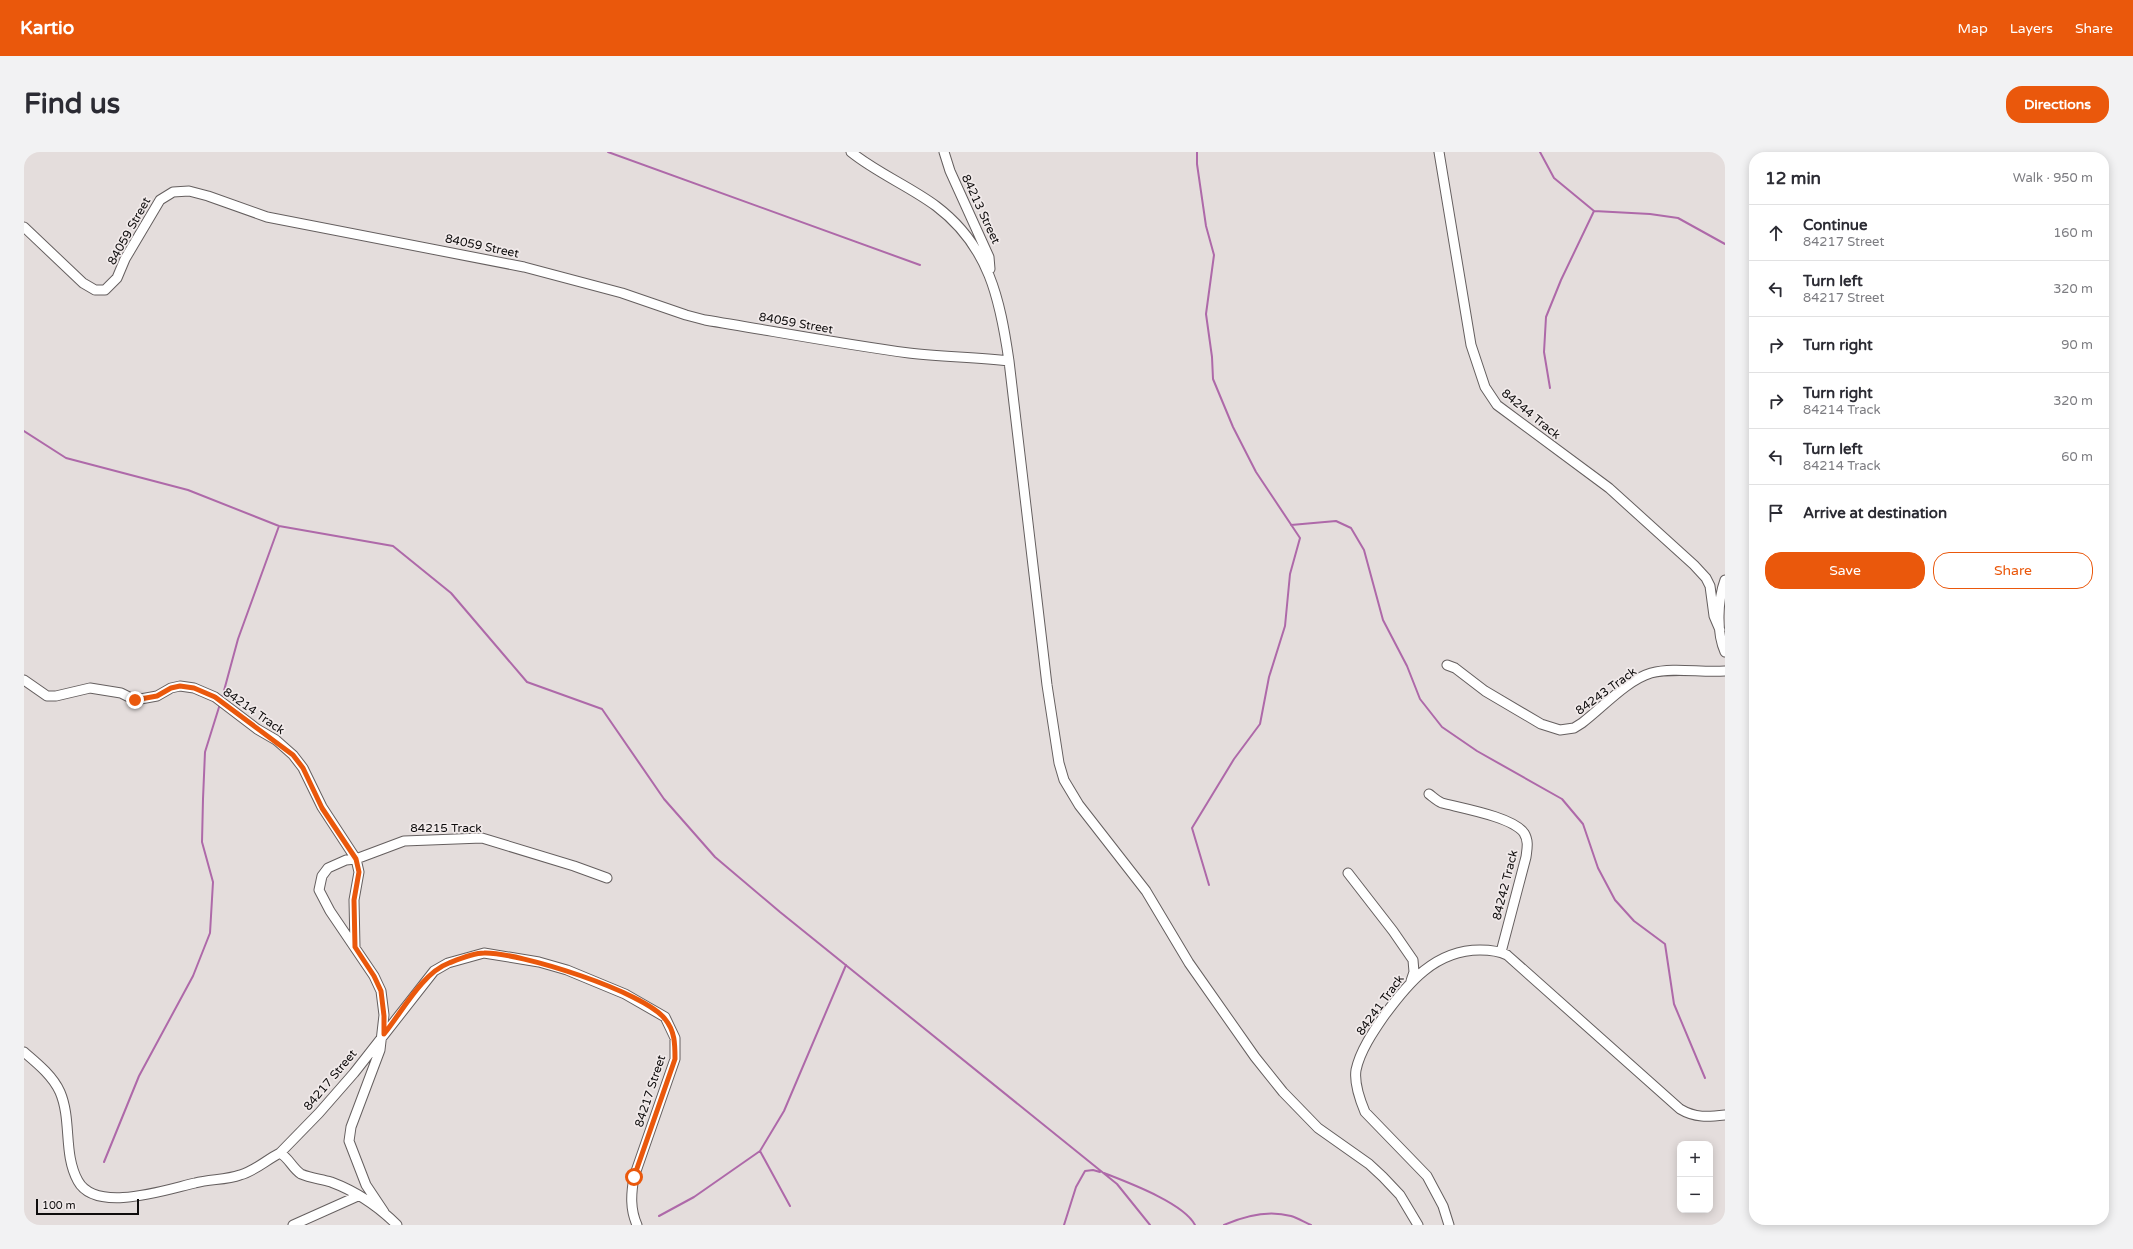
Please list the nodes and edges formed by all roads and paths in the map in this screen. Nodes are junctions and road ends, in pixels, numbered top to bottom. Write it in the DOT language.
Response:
graph roads {
  1 [pos="852,152"];
  2 [pos="944,152"];
  3 [pos="1439,152"];
  4 [pos="24,227"];
  5 [pos="991,278"];
  6 [pos="1009,361"];
  7 [pos="1725,580"];
  8 [pos="1720,630"];
  9 [pos="1725,652"];
  10 [pos="1447,665"];
  11 [pos="1725,671"];
  12 [pos="24,680"];
  13 [pos="1429,794"];
  14 [pos="356,859"];
  15 [pos="1348,873"];
  16 [pos="607,878"];
  17 [pos="355,947"];
  18 [pos="1501,952"];
  19 [pos="1411,983"];
  20 [pos="384,1034"];
  21 [pos="24,1052"];
  22 [pos="1725,1115"];
  23 [pos="280,1153"];
  24 [pos="358,1196"];
  25 [pos="384,1212"];
  26 [pos="293,1225"];
  27 [pos="397,1225"];
  28 [pos="637,1225"];
  29 [pos="1418,1225"];
  30 [pos="1450,1225"];
  1 -- 5 [label="street"];
  2 -- 5 [label="street, 84213 Street"];
  3 -- 8 [label="street, 84244 Track"];
  4 -- 6 [label="street, 84059 Street"];
  5 -- 6 [label="street"];
  6 -- 29 [label="street"];
  7 -- 8 [label="street"];
  8 -- 9 [label="street"];
  10 -- 11 [label="street, 84243 Track"];
  12 -- 14 [label="street, 84214 Track"];
  13 -- 18 [label="street, 84242 Track"];
  14 -- 16 [label="street, 84215 Track"];
  14 -- 17 [label="street, 84214 Track"];
  14 -- 17 [label="street, 84215 Track"];
  15 -- 19 [label="street"];
  17 -- 20 [label="street"];
  18 -- 19 [label="street, 84241 Track"];
  18 -- 22 [label="street"];
  19 -- 30 [label="street, 84241 Track"];
  20 -- 23 [label="street, 84217 Street"];
  20 -- 25 [label="street"];
  20 -- 28 [label="street, 84217 Street"];
  21 -- 23 [label="street, 84217 Street"];
  23 -- 24 [label="street"];
  24 -- 25 [label="street"];
  24 -- 26 [label="street"];
  25 -- 27 [label="street"];
}
